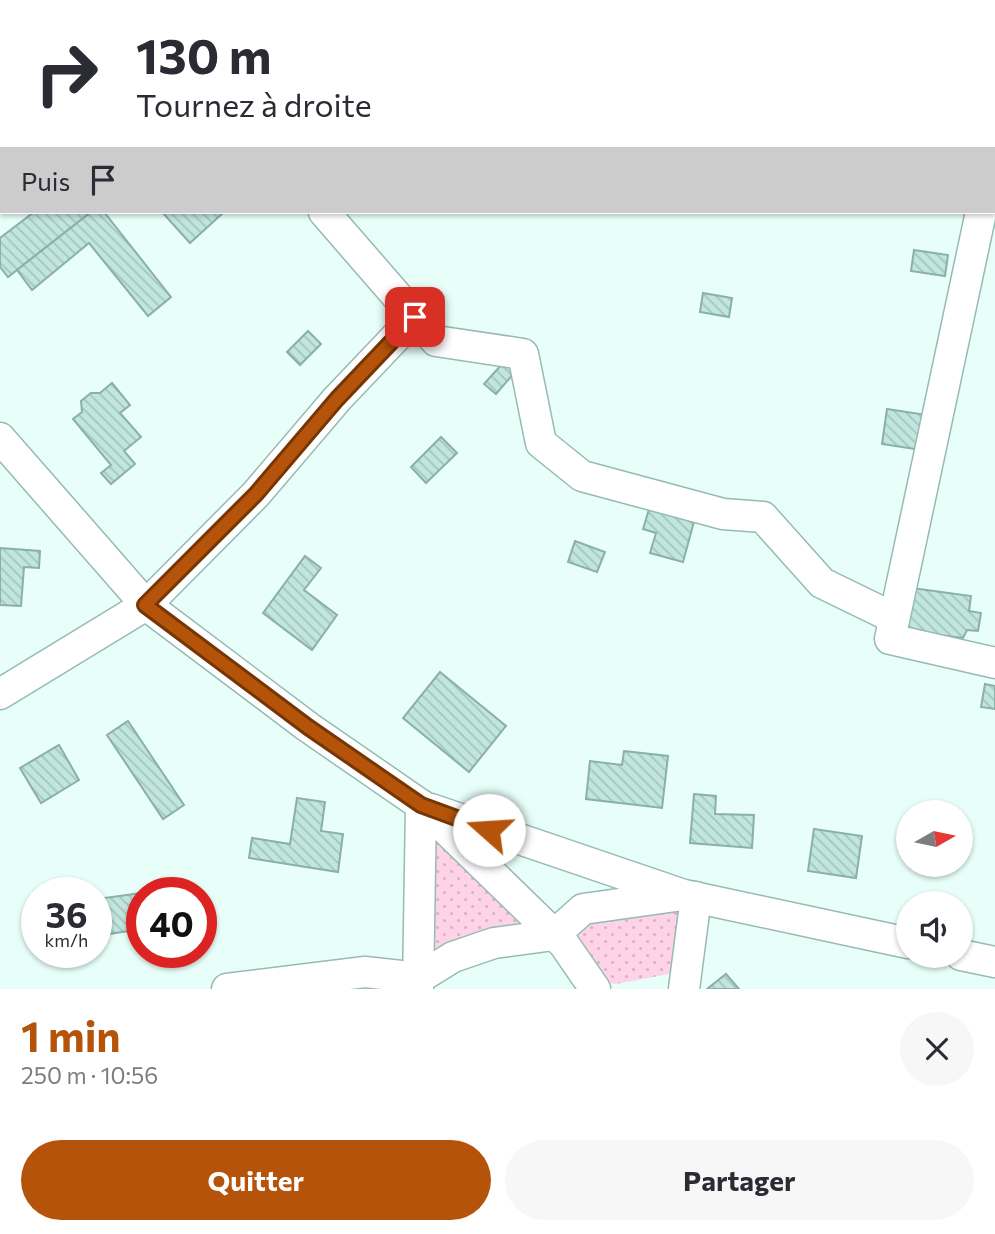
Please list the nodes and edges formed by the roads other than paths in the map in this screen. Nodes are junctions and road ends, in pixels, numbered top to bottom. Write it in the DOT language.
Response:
graph roads {
  1 [pos="328,214"];
  2 [pos="981,214"];
  3 [pos="415,317"];
  4 [pos="0,438"];
  5 [pos="145,605"];
  6 [pos="894,618"];
  7 [pos="995,663"];
  8 [pos="0,694"];
  9 [pos="421,805"];
  10 [pos="690,896"];
  11 [pos="554,935"];
  12 [pos="896,940"];
  13 [pos="973,957"];
  14 [pos="995,962"];
  15 [pos="418,983"];
  16 [pos="227,989"];
  17 [pos="595,989"];
  18 [pos="684,989"];
  1 -- 3 [label="street"];
  2 -- 6 [label="street"];
  3 -- 5 [label="street"];
  3 -- 6 [label="street"];
  4 -- 5 [label="street"];
  5 -- 8 [label="street"];
  5 -- 9 [label="street"];
  6 -- 7 [label="street"];
  9 -- 10 [label="street"];
  9 -- 11 [label="street"];
  9 -- 15 [label="street"];
  10 -- 11 [label="street"];
  10 -- 12 [label="street"];
  10 -- 18 [label="street"];
  11 -- 15 [label="street"];
  11 -- 17 [label="street"];
  13 -- 14 [label="street"];
  15 -- 16 [label="street"];
}
